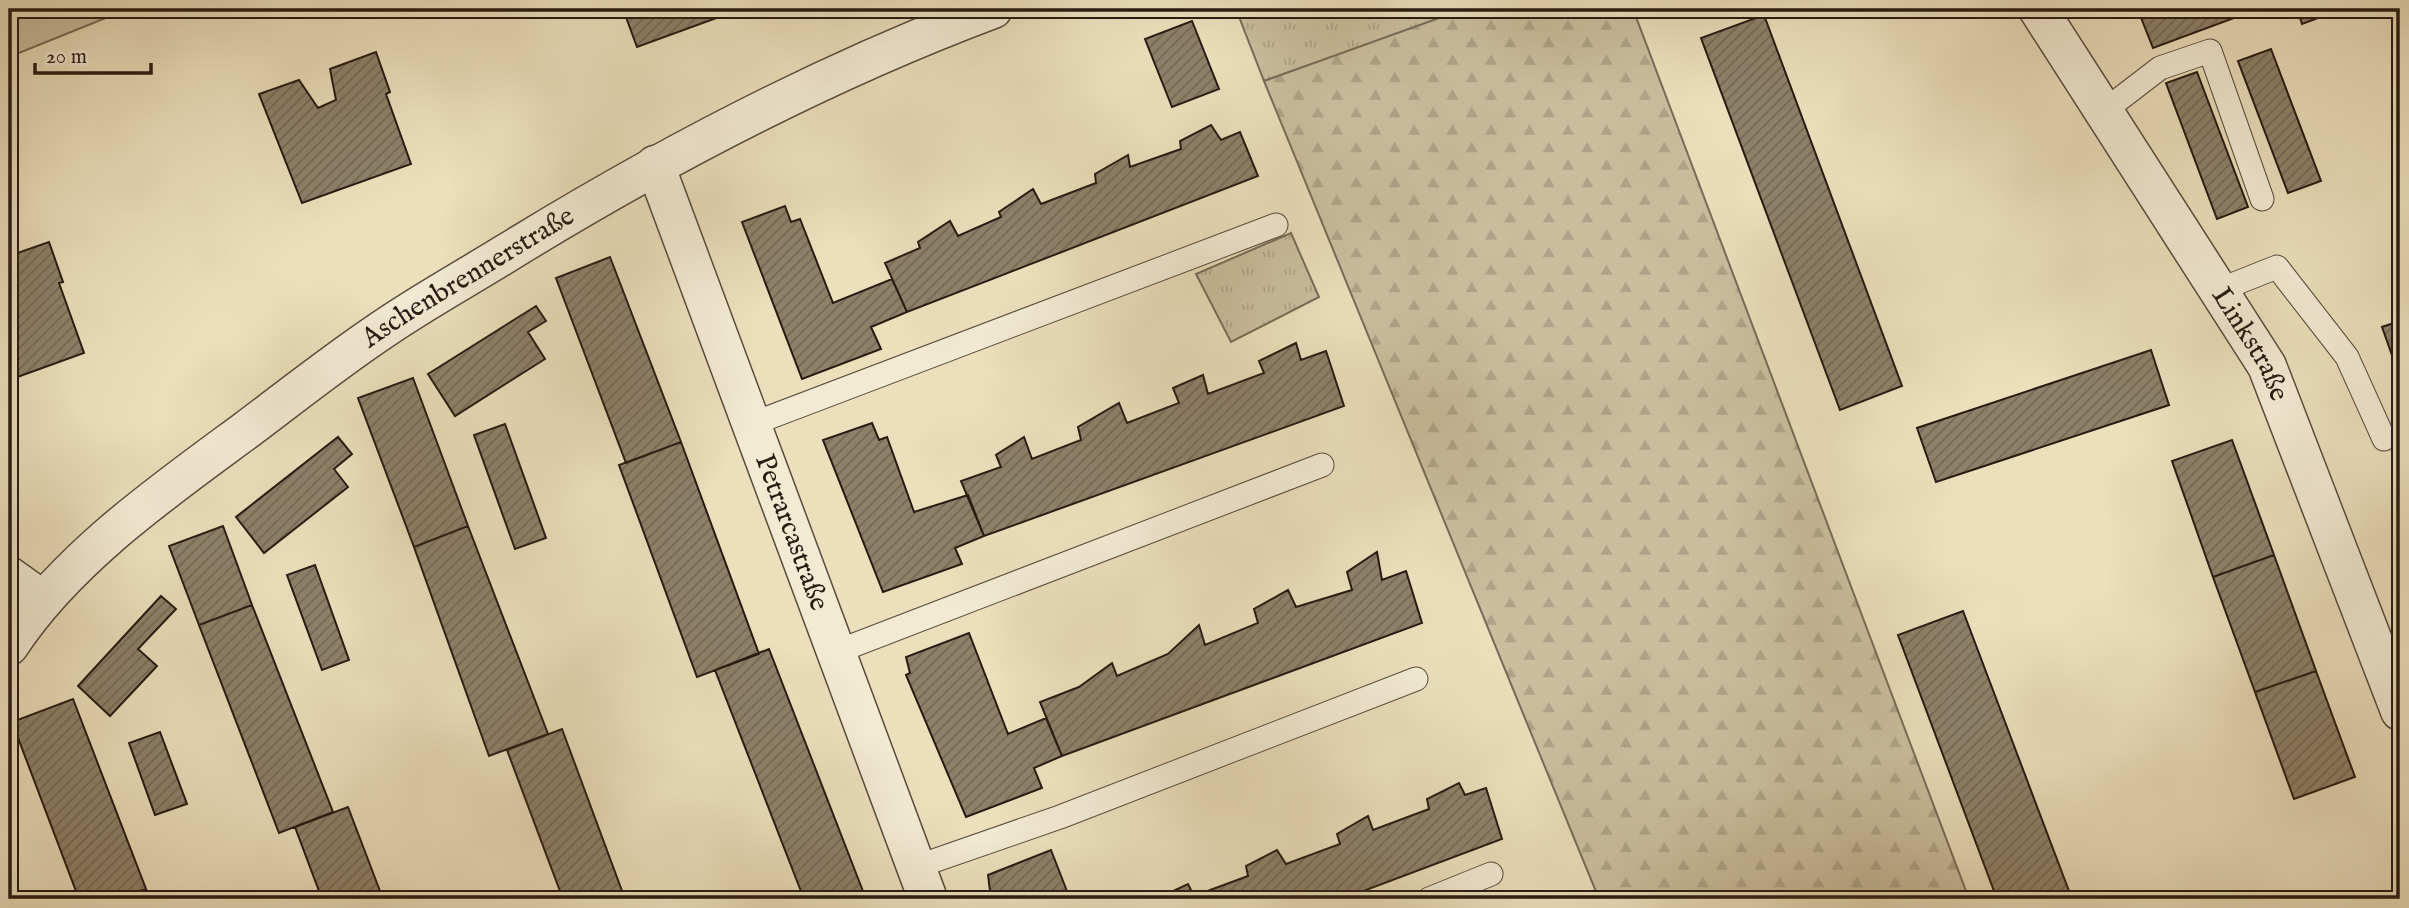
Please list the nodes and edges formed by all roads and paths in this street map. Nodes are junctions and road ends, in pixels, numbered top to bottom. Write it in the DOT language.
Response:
graph roads {
  1 [pos="993,9"];
  2 [pos="2038,9"];
  3 [pos="2104,111"];
  4 [pos="656,165"];
  5 [pos="2262,199"];
  6 [pos="1276,225"];
  7 [pos="2219,290"];
  8 [pos="751,424"];
  9 [pos="2384,439"];
  10 [pos="1322,465"];
  11 [pos="9,576"];
  12 [pos="41,599"];
  13 [pos="9,646"];
  14 [pos="836,652"];
  15 [pos="1416,679"];
  16 [pos="2400,710"];
  17 [pos="1491,874"];
  18 [pos="922,883"];
  19 [pos="1429,899"];
  1 -- 4 [label="street, Aschenbrennerstraße"];
  2 -- 3 [label="street, Linkstraße"];
  3 -- 5 [label="lane"];
  3 -- 7 [label="street, Linkstraße"];
  4 -- 8 [label="street, Petrarcastraße"];
  4 -- 12 [label="street, Aschenbrennerstraße"];
  6 -- 8 [label="lane"];
  7 -- 9 [label="lane"];
  7 -- 16 [label="street, Linkstraße"];
  8 -- 14 [label="street, Petrarcastraße"];
  10 -- 14 [label="lane"];
  11 -- 12 [label="street"];
  12 -- 13 [label="street, Aschenbrennerstraße"];
  14 -- 18 [label="street, Petrarcastraße"];
  15 -- 18 [label="lane"];
  17 -- 19 [label="lane"];
}
